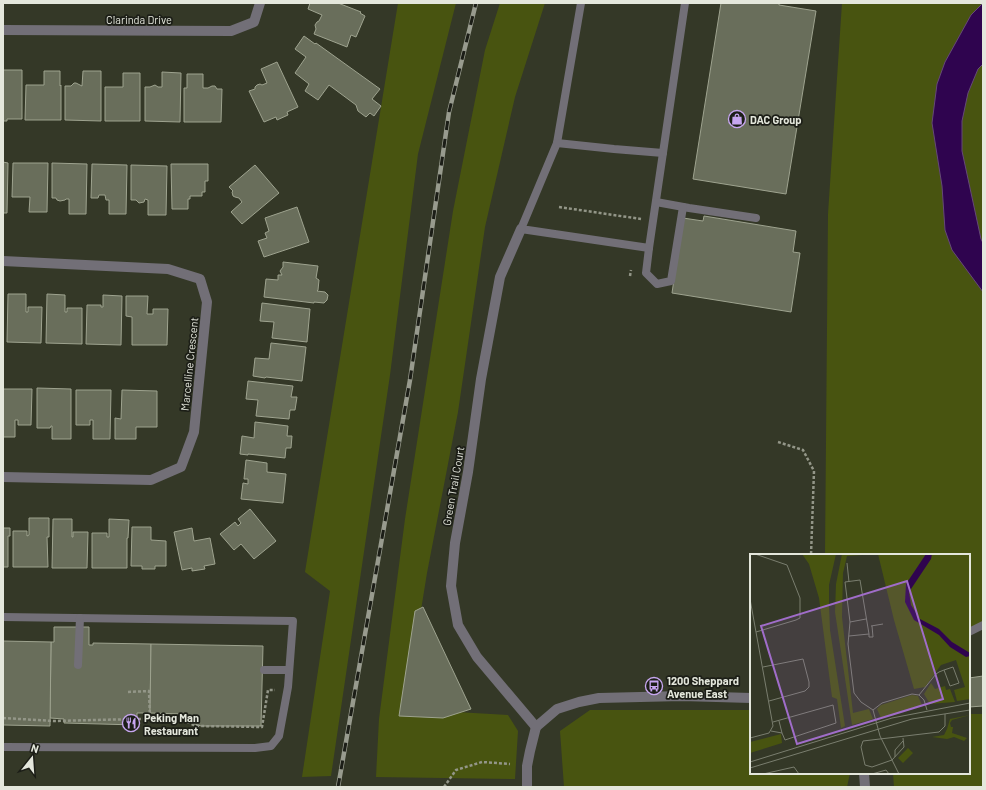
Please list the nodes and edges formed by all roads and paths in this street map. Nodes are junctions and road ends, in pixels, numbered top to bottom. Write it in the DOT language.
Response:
graph roads {
  1 [pos="260,3"];
  2 [pos="581,3"];
  3 [pos="685,3"];
  4 [pos="3,30"];
  5 [pos="557,143"];
  6 [pos="664,153"];
  7 [pos="656,202"];
  8 [pos="558,207"];
  9 [pos="684,207"];
  10 [pos="756,218"];
  11 [pos="644,219"];
  12 [pos="522,229"];
  13 [pos="650,248"];
  14 [pos="3,260"];
  15 [pos="778,442"];
  16 [pos="3,477"];
  17 [pos="811,554"];
  18 [pos="3,617"];
  19 [pos="80,618"];
  20 [pos="983,625"];
  21 [pos="970,632"];
  22 [pos="78,665"];
  23 [pos="264,670"];
  24 [pos="289,670"];
  25 [pos="287,691"];
  26 [pos="128,692"];
  27 [pos="750,698"];
  28 [pos="3,718"];
  29 [pos="150,719"];
  30 [pos="536,727"];
  31 [pos="3,747"];
  32 [pos="510,764"];
  33 [pos="864,774"];
  34 [pos="527,785"];
  35 [pos="444,787"];
  36 [pos="865,787"];
  1 -- 4 [label="street, Clarinda Drive"];
  2 -- 5 [label="lane"];
  3 -- 6 [label="lane"];
  5 -- 6 [label="lane"];
  5 -- 12 [label="lane"];
  6 -- 7 [label="lane"];
  7 -- 9 [label="lane"];
  7 -- 13 [label="lane"];
  8 -- 11 [label="path"];
  9 -- 10 [label="lane"];
  9 -- 13 [label="lane"];
  12 -- 13 [label="lane"];
  12 -- 30 [label="street, Green Trail Court"];
  14 -- 16 [label="street, Marcelline Crescent"];
  15 -- 17 [label="path"];
  18 -- 19 [label="lane"];
  19 -- 22 [label="lane"];
  19 -- 24 [label="lane"];
  20 -- 21 [label="lane"];
  23 -- 24 [label="lane"];
  24 -- 25 [label="lane"];
  25 -- 29 [label="path"];
  25 -- 31 [label="lane"];
  26 -- 29 [label="path"];
  27 -- 30 [label="street"];
  28 -- 29 [label="path"];
  30 -- 34 [label="street"];
  32 -- 35 [label="path"];
  33 -- 36 [label="street"];
}
